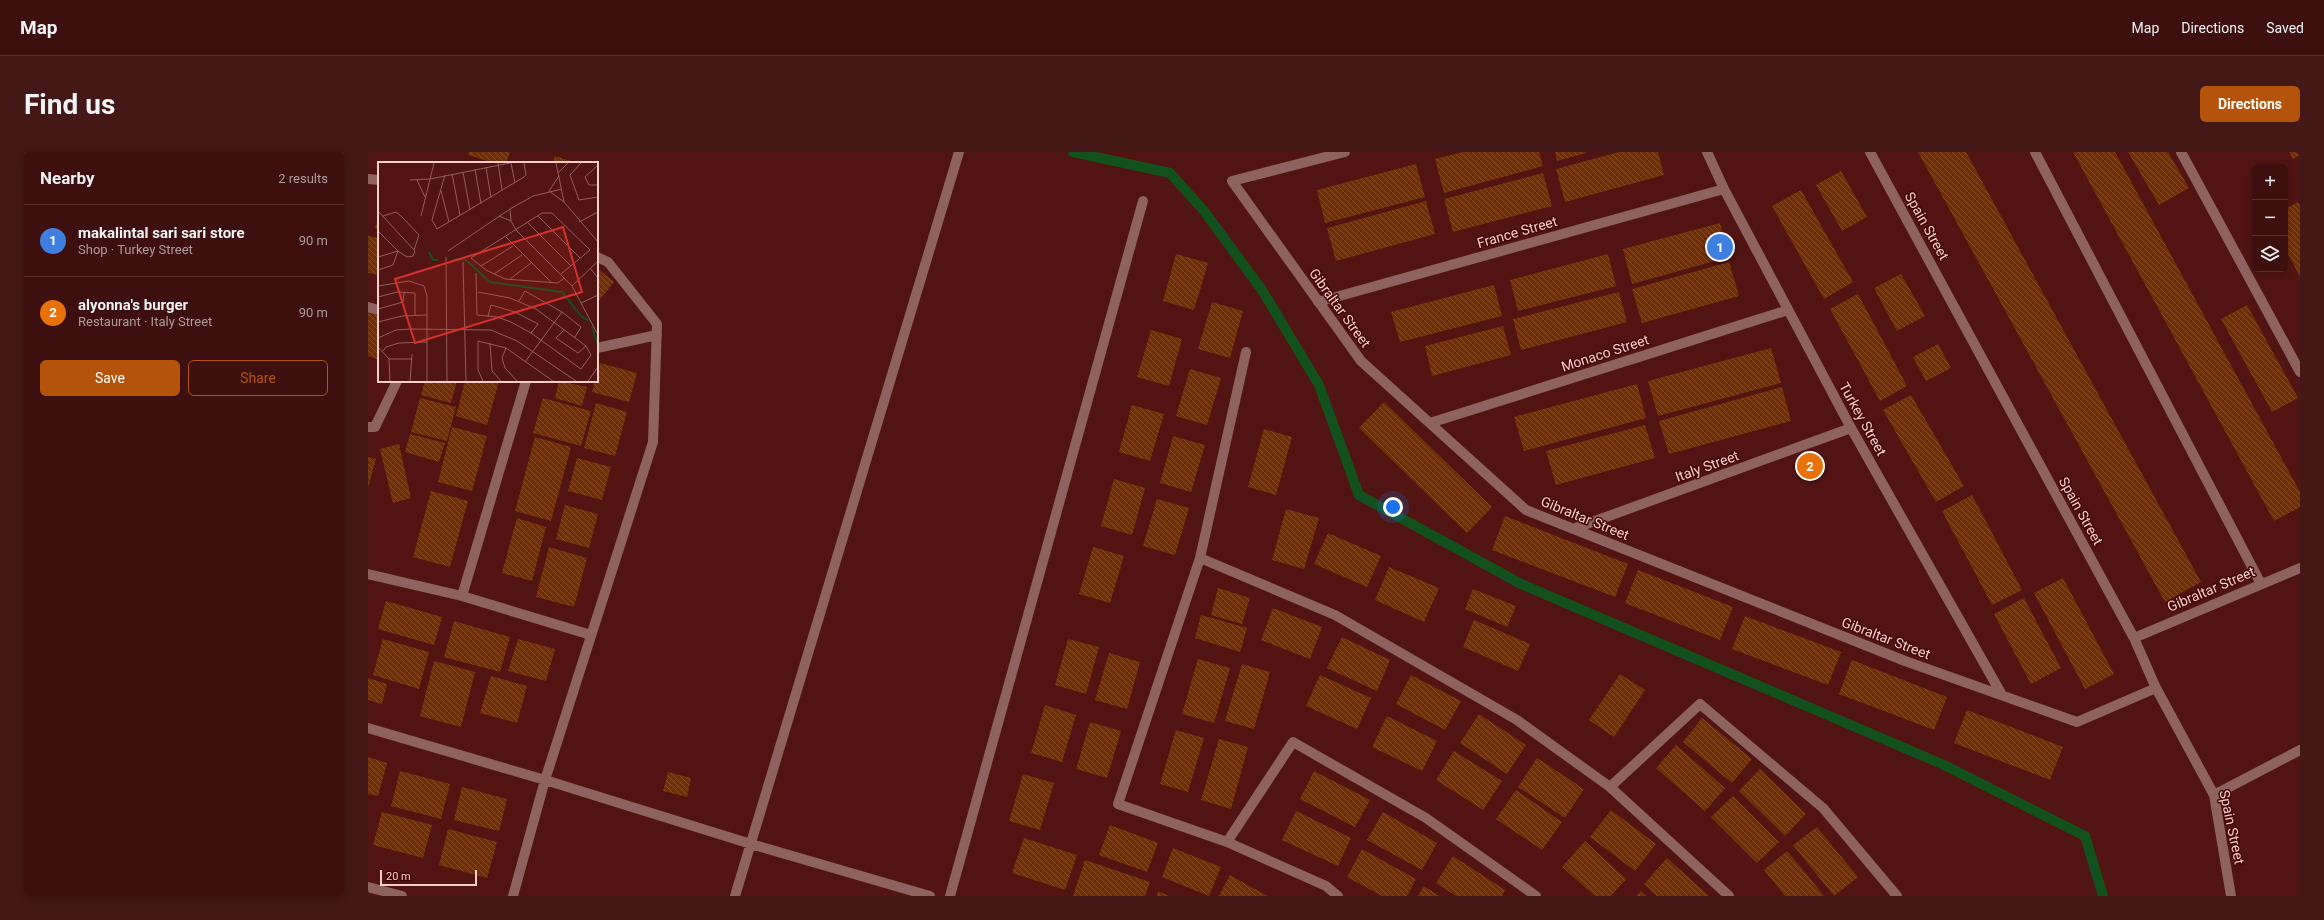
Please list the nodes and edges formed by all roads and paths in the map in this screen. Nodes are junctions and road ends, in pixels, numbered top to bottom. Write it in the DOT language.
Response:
graph roads {
  1 [pos="959,152"];
  2 [pos="1345,152"];
  3 [pos="1707,152"];
  4 [pos="1870,152"];
  5 [pos="2035,152"];
  6 [pos="2181,152"];
  7 [pos="368,179"];
  8 [pos="378,180"];
  9 [pos="1724,189"];
  10 [pos="1143,201"];
  11 [pos="598,257"];
  12 [pos="1318,302"];
  13 [pos="368,307"];
  14 [pos="378,310"];
  15 [pos="1788,310"];
  16 [pos="656,335"];
  17 [pos="598,348"];
  18 [pos="1246,352"];
  19 [pos="2300,372"];
  20 [pos="397,382"];
  21 [pos="526,382"];
  22 [pos="1430,423"];
  23 [pos="368,427"];
  24 [pos="1851,428"];
  25 [pos="1573,529"];
  26 [pos="1200,558"];
  27 [pos="2300,568"];
  28 [pos="368,574"];
  29 [pos="2261,584"];
  30 [pos="462,596"];
  31 [pos="591,634"];
  32 [pos="2134,638"];
  33 [pos="2156,688"];
  34 [pos="2002,695"];
  35 [pos="368,728"];
  36 [pos="2300,750"];
  37 [pos="545,780"];
  38 [pos="1610,787"];
  39 [pos="2214,795"];
  40 [pos="1227,842"];
  41 [pos="751,844"];
  42 [pos="368,887"];
  43 [pos="1530,894"];
  44 [pos="402,896"];
  45 [pos="513,896"];
  46 [pos="735,896"];
  47 [pos="930,896"];
  48 [pos="950,896"];
  49 [pos="1338,896"];
  50 [pos="1729,896"];
  51 [pos="1897,896"];
  52 [pos="2231,896"];
  1 -- 41 [label="street"];
  2 -- 12 [label="street, Gibraltar Street"];
  3 -- 9 [label="street, Turkey Street"];
  4 -- 32 [label="street, Spain Street"];
  5 -- 29 [label="street"];
  6 -- 19 [label="street"];
  7 -- 8 [label="street"];
  9 -- 12 [label="street, France Street"];
  9 -- 15 [label="street, Turkey Street"];
  10 -- 48 [label="street"];
  11 -- 16 [label="street"];
  12 -- 22 [label="street, Gibraltar Street"];
  13 -- 14 [label="street"];
  15 -- 22 [label="street, Monaco Street"];
  15 -- 24 [label="street, Turkey Street"];
  16 -- 17 [label="street"];
  16 -- 31 [label="street"];
  18 -- 26 [label="street"];
  20 -- 23 [label="street"];
  21 -- 30 [label="street"];
  22 -- 25 [label="street, Gibraltar Street"];
  24 -- 25 [label="street, Italy Street"];
  24 -- 34 [label="street, Turkey Street"];
  25 -- 34 [label="street, Gibraltar Street"];
  26 -- 38 [label="street"];
  26 -- 40 [label="street"];
  27 -- 29 [label="street, Gibraltar Street"];
  28 -- 30 [label="street"];
  29 -- 32 [label="street, Gibraltar Street"];
  30 -- 31 [label="street"];
  31 -- 37 [label="street"];
  32 -- 33 [label="street, Spain Street"];
  33 -- 34 [label="street, Gibraltar Street"];
  33 -- 39 [label="street, Spain Street"];
  35 -- 37 [label="street"];
  36 -- 39 [label="street"];
  37 -- 41 [label="street"];
  37 -- 45 [label="street"];
  38 -- 50 [label="street"];
  38 -- 51 [label="street"];
  39 -- 52 [label="street, Spain Street"];
  40 -- 43 [label="street"];
  40 -- 49 [label="street"];
  41 -- 46 [label="street"];
  41 -- 47 [label="street"];
  42 -- 44 [label="street"];
}
